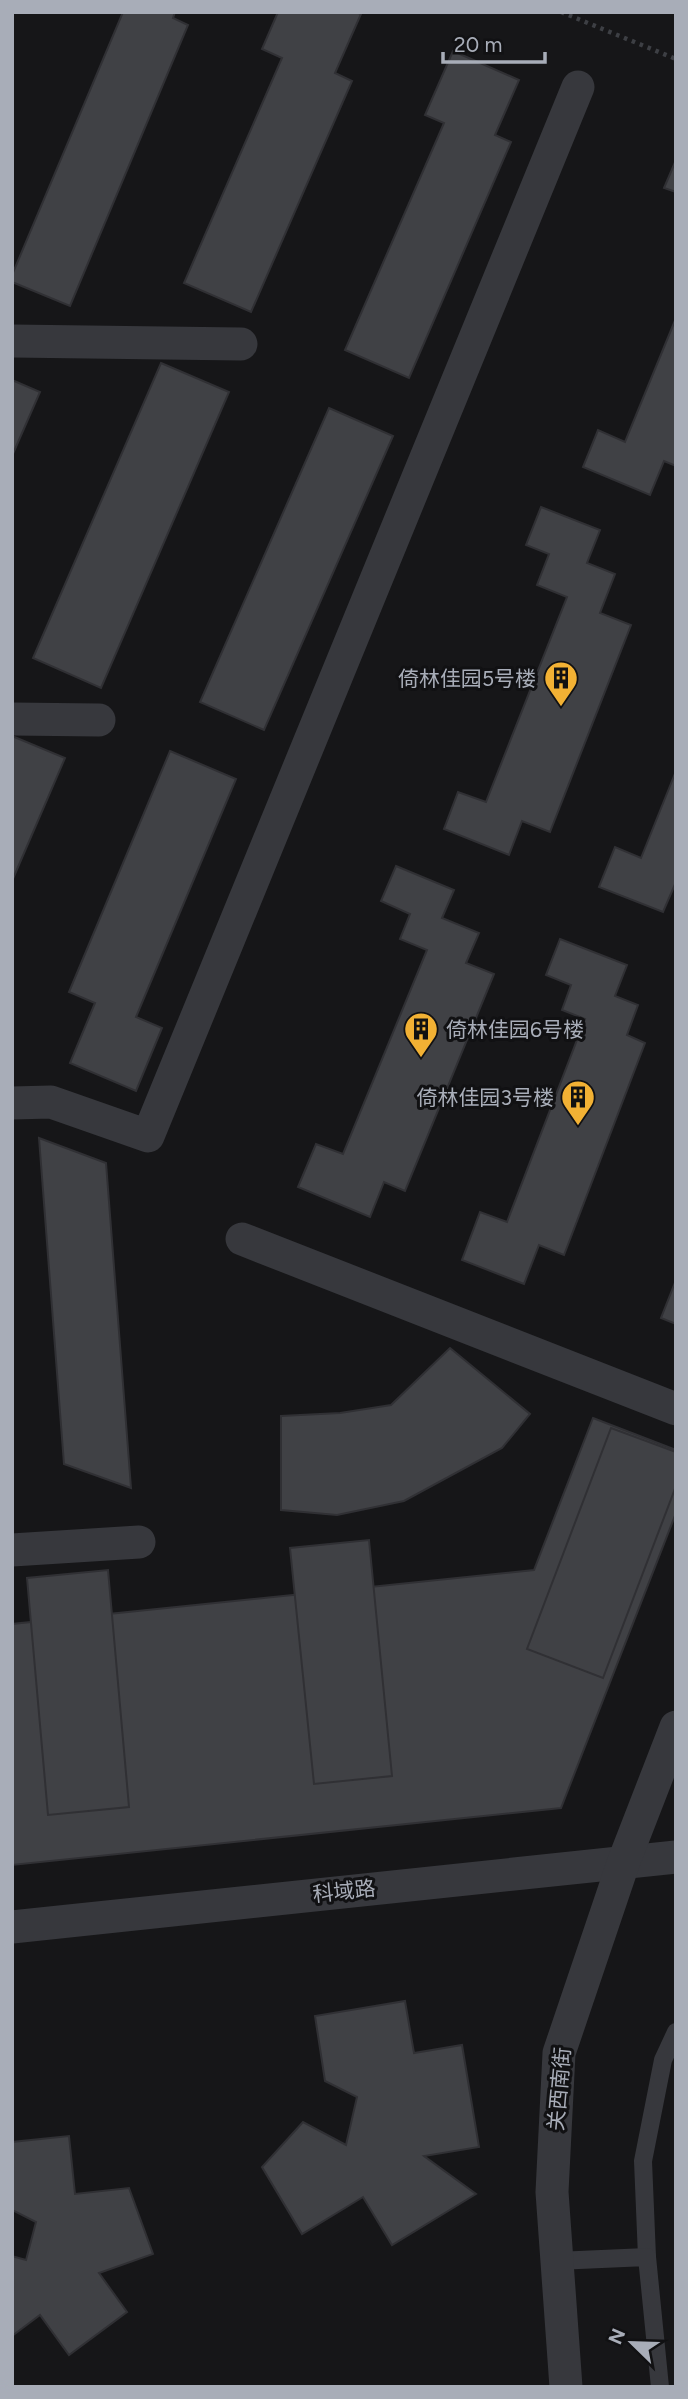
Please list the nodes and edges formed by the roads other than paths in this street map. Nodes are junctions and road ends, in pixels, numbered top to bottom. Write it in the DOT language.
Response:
graph roads {
  1 [pos="578,86"];
  2 [pos="12,341"];
  3 [pos="241,344"];
  4 [pos="12,719"];
  5 [pos="100,720"];
  6 [pos="12,1103"];
  7 [pos="242,1239"];
  8 [pos="676,1409"];
  9 [pos="139,1542"];
  10 [pos="12,1550"];
  11 [pos="676,1727"];
  12 [pos="676,1857"];
  13 [pos="624,1861"];
  14 [pos="12,1927"];
  15 [pos="676,2032"];
  16 [pos="647,2257"];
  17 [pos="556,2261"];
  18 [pos="566,2387"];
  19 [pos="660,2387"];
  1 -- 6 [label="street"];
  2 -- 3 [label="street"];
  4 -- 5 [label="street"];
  7 -- 8 [label="street"];
  9 -- 10 [label="street"];
  11 -- 13 [label="street, 关西南街"];
  12 -- 13 [label="street, 科域路"];
  13 -- 14 [label="street, 科域路"];
  13 -- 17 [label="street, 关西南街"];
  15 -- 16 [label="lane"];
  16 -- 17 [label="lane"];
  16 -- 19 [label="lane"];
  17 -- 18 [label="street, 关西南街"];
}
